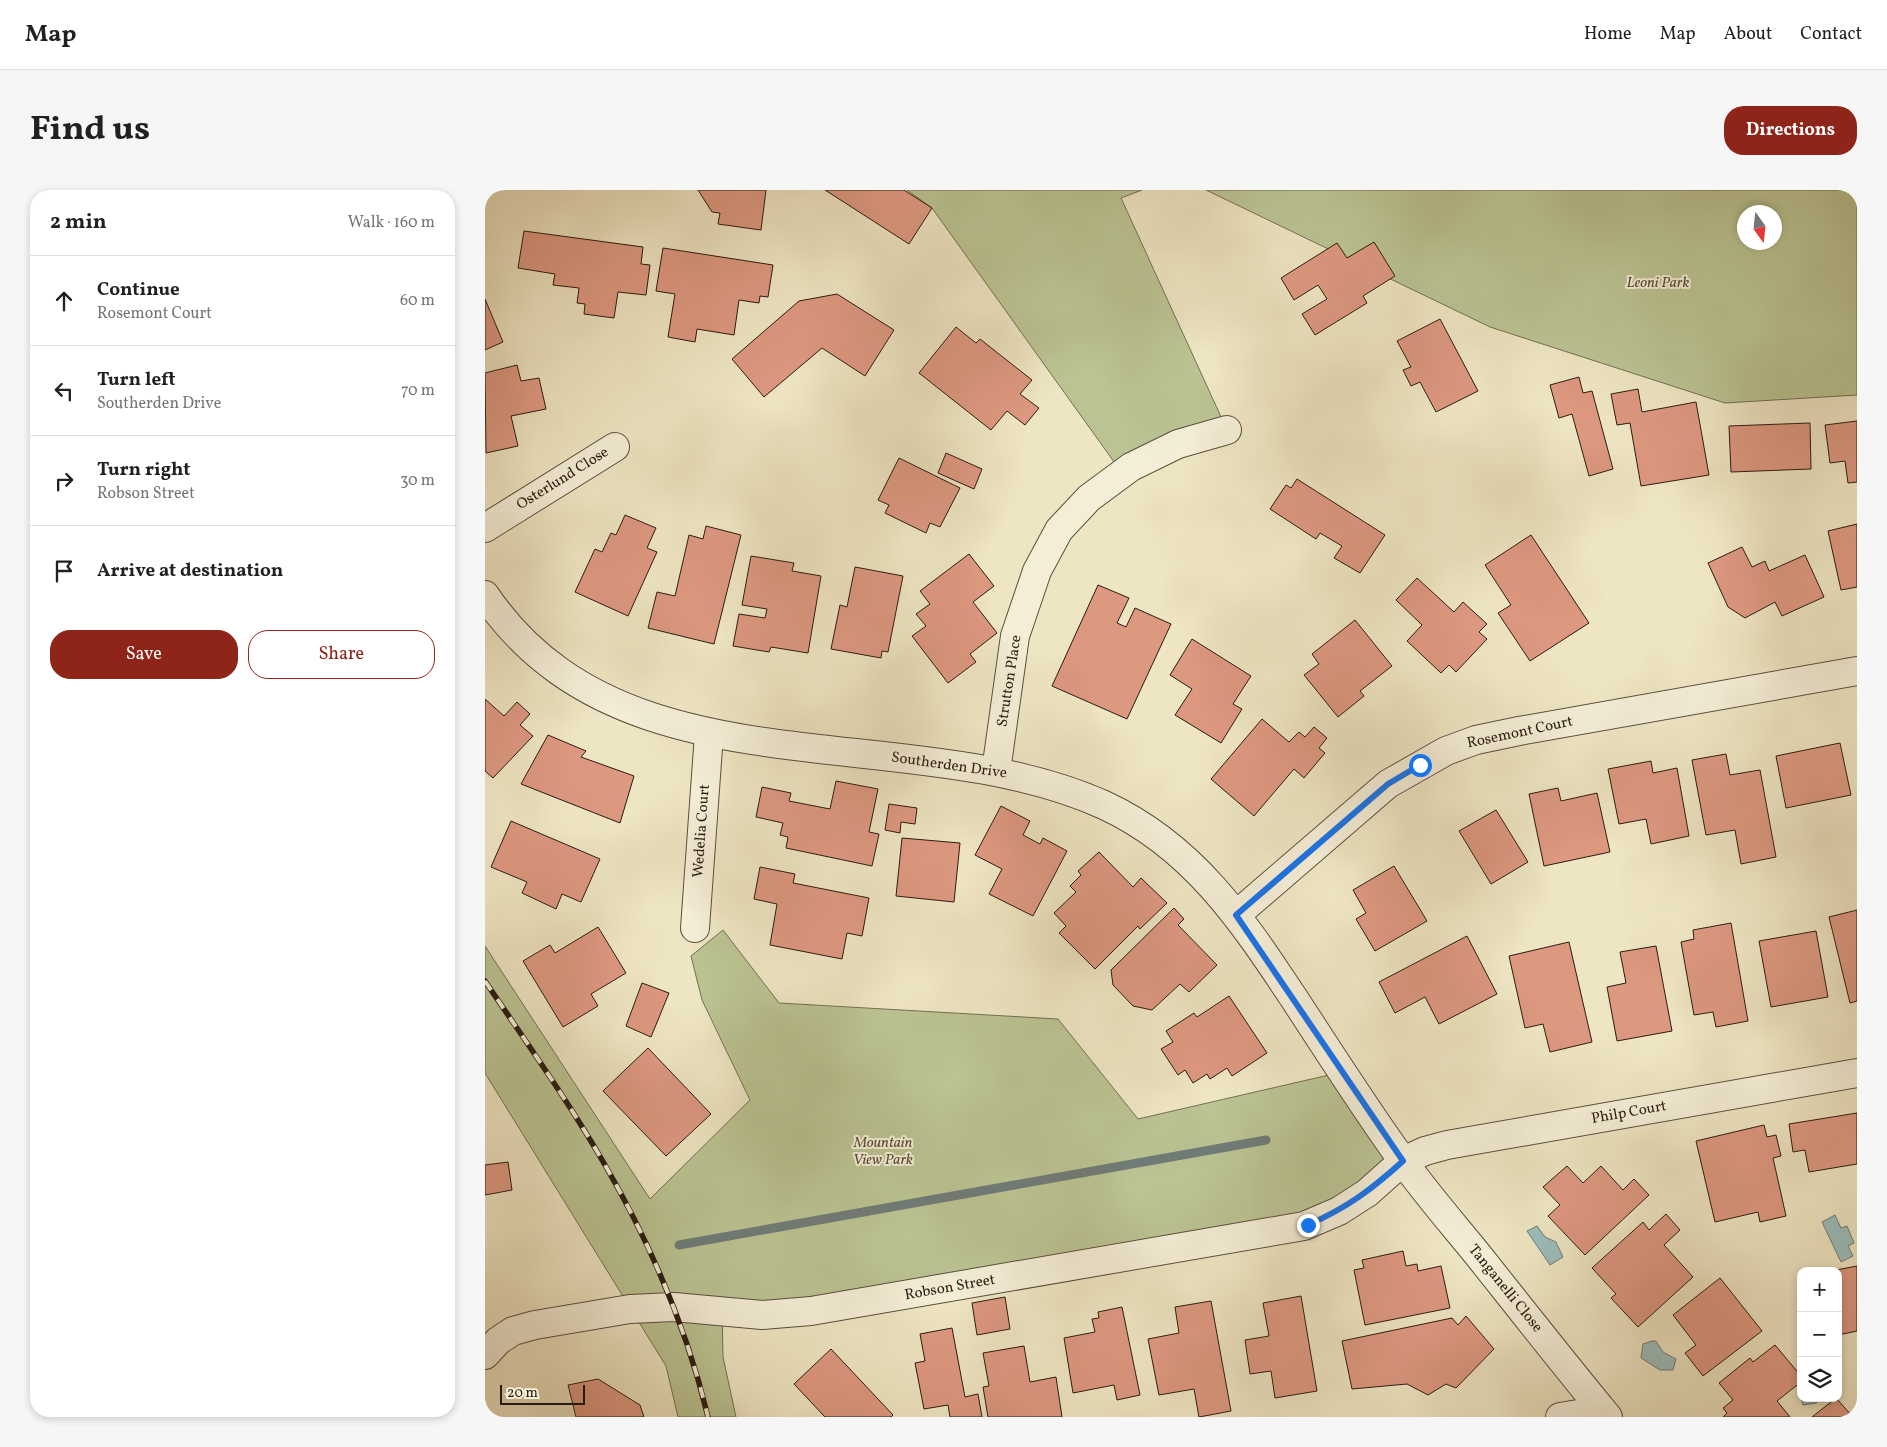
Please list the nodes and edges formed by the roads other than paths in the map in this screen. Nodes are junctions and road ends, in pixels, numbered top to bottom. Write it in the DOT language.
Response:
graph roads {
  1 [pos="1227,430"];
  2 [pos="615,447"];
  3 [pos="485,528"];
  4 [pos="485,595"];
  5 [pos="1857,671"];
  6 [pos="709,734"];
  7 [pos="996,771"];
  8 [pos="1236,915"];
  9 [pos="695,928"];
  10 [pos="1857,1073"];
  11 [pos="1403,1161"];
  12 [pos="485,1355"];
  13 [pos="1605,1413"];
  14 [pos="1560,1417"];
  1 -- 7 [label="street, Strutton Place"];
  2 -- 3 [label="street, Osterlund Close"];
  4 -- 6 [label="street, Southerden Drive"];
  5 -- 8 [label="street, Rosemont Court"];
  6 -- 7 [label="street, Southerden Drive"];
  6 -- 9 [label="street, Wedelia Court"];
  7 -- 8 [label="street, Southerden Drive"];
  8 -- 11 [label="street, Southerden Drive"];
  10 -- 11 [label="street, Philp Court"];
  11 -- 12 [label="street, Robson Street"];
  11 -- 13 [label="street, Tanganelli Close"];
  13 -- 14 [label="street"];
}
